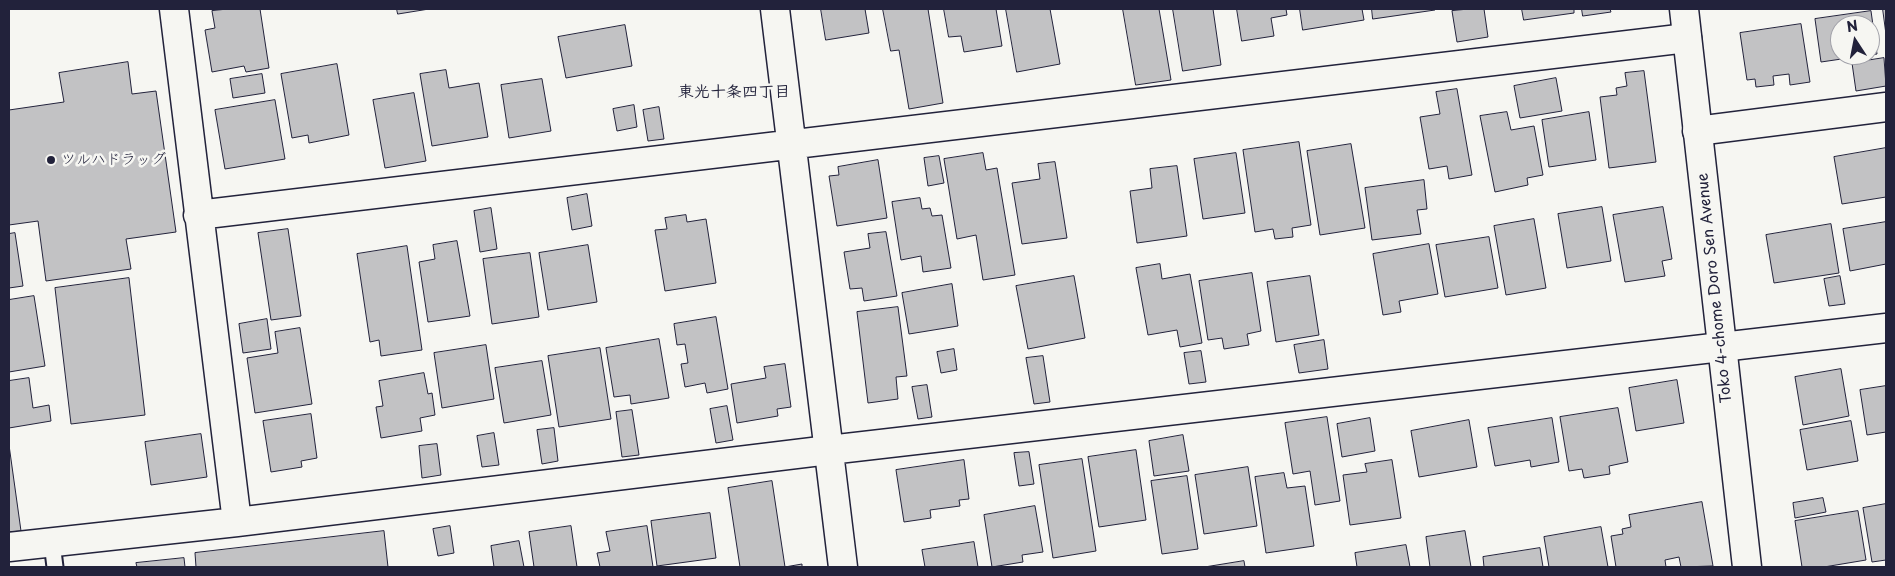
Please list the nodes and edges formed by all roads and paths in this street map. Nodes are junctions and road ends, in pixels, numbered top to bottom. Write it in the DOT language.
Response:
graph roads {
  1 [pos="174,9"];
  2 [pos="775,9"];
  3 [pos="1684,9"];
  4 [pos="1687,38"];
  5 [pos="1886,108"];
  6 [pos="1697,131"];
  7 [pos="791,145"];
  8 [pos="198,215"];
  9 [pos="1886,328"];
  10 [pos="1721,348"];
  11 [pos="829,450"];
  12 [pos="237,522"];
  13 [pos="9,547"];
  14 [pos="53,555"];
  15 [pos="843,567"];
  16 [pos="1747,567"];
  1 -- 8 [label="street"];
  2 -- 7 [label="street"];
  3 -- 4 [label="street, Toko 4-chome Doro Sen Avenue"];
  4 -- 6 [label="street, Toko 4-chome Doro Sen Avenue"];
  4 -- 7 [label="street"];
  5 -- 6 [label="street"];
  6 -- 10 [label="street, Toko 4-chome Doro Sen Avenue"];
  7 -- 8 [label="street"];
  7 -- 11 [label="street"];
  8 -- 12 [label="street"];
  9 -- 10 [label="street"];
  10 -- 11 [label="street"];
  10 -- 16 [label="street, Toko 4-chome Doro Sen Avenue"];
  11 -- 12 [label="street"];
  11 -- 15 [label="street"];
  12 -- 14 [label="street"];
  13 -- 14 [label="street"];
}
